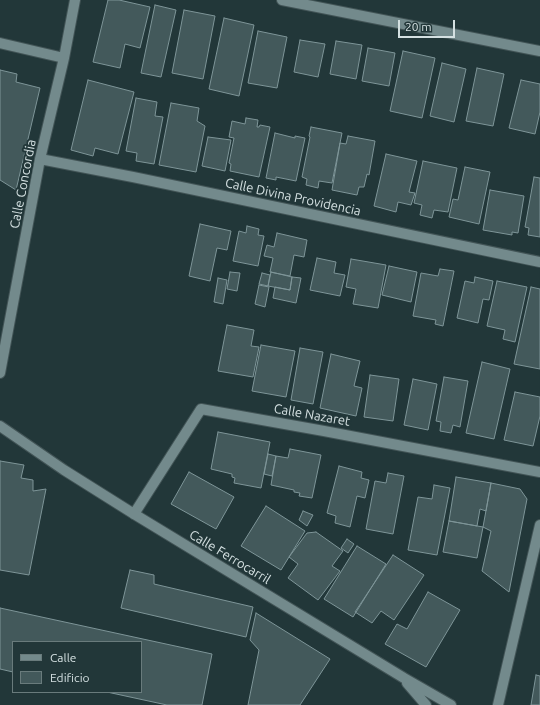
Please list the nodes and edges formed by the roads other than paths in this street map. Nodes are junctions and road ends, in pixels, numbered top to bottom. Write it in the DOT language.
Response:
graph roads {
  1 [pos="75,0"];
  2 [pos="282,0"];
  3 [pos="0,43"];
  4 [pos="540,51"];
  5 [pos="64,58"];
  6 [pos="40,160"];
  7 [pos="540,262"];
  8 [pos="0,373"];
  9 [pos="0,426"];
  10 [pos="540,472"];
  11 [pos="134,514"];
  12 [pos="540,525"];
  13 [pos="404,678"];
  14 [pos="426,705"];
  15 [pos="451,705"];
  16 [pos="498,705"];
  1 -- 5 [label="street, Calle Concordia"];
  2 -- 4 [label="street"];
  3 -- 5 [label="street"];
  5 -- 6 [label="street, Calle Concordia"];
  6 -- 7 [label="street, Calle Divina Providencia"];
  6 -- 8 [label="street, Calle Concordia"];
  9 -- 11 [label="street, Calle Ferrocarril"];
  10 -- 11 [label="street, Calle Nazaret"];
  11 -- 13 [label="street, Calle Ferrocarril"];
  12 -- 16 [label="street"];
  13 -- 14 [label="street"];
  13 -- 15 [label="street, Calle Ferrocarril"];
}
